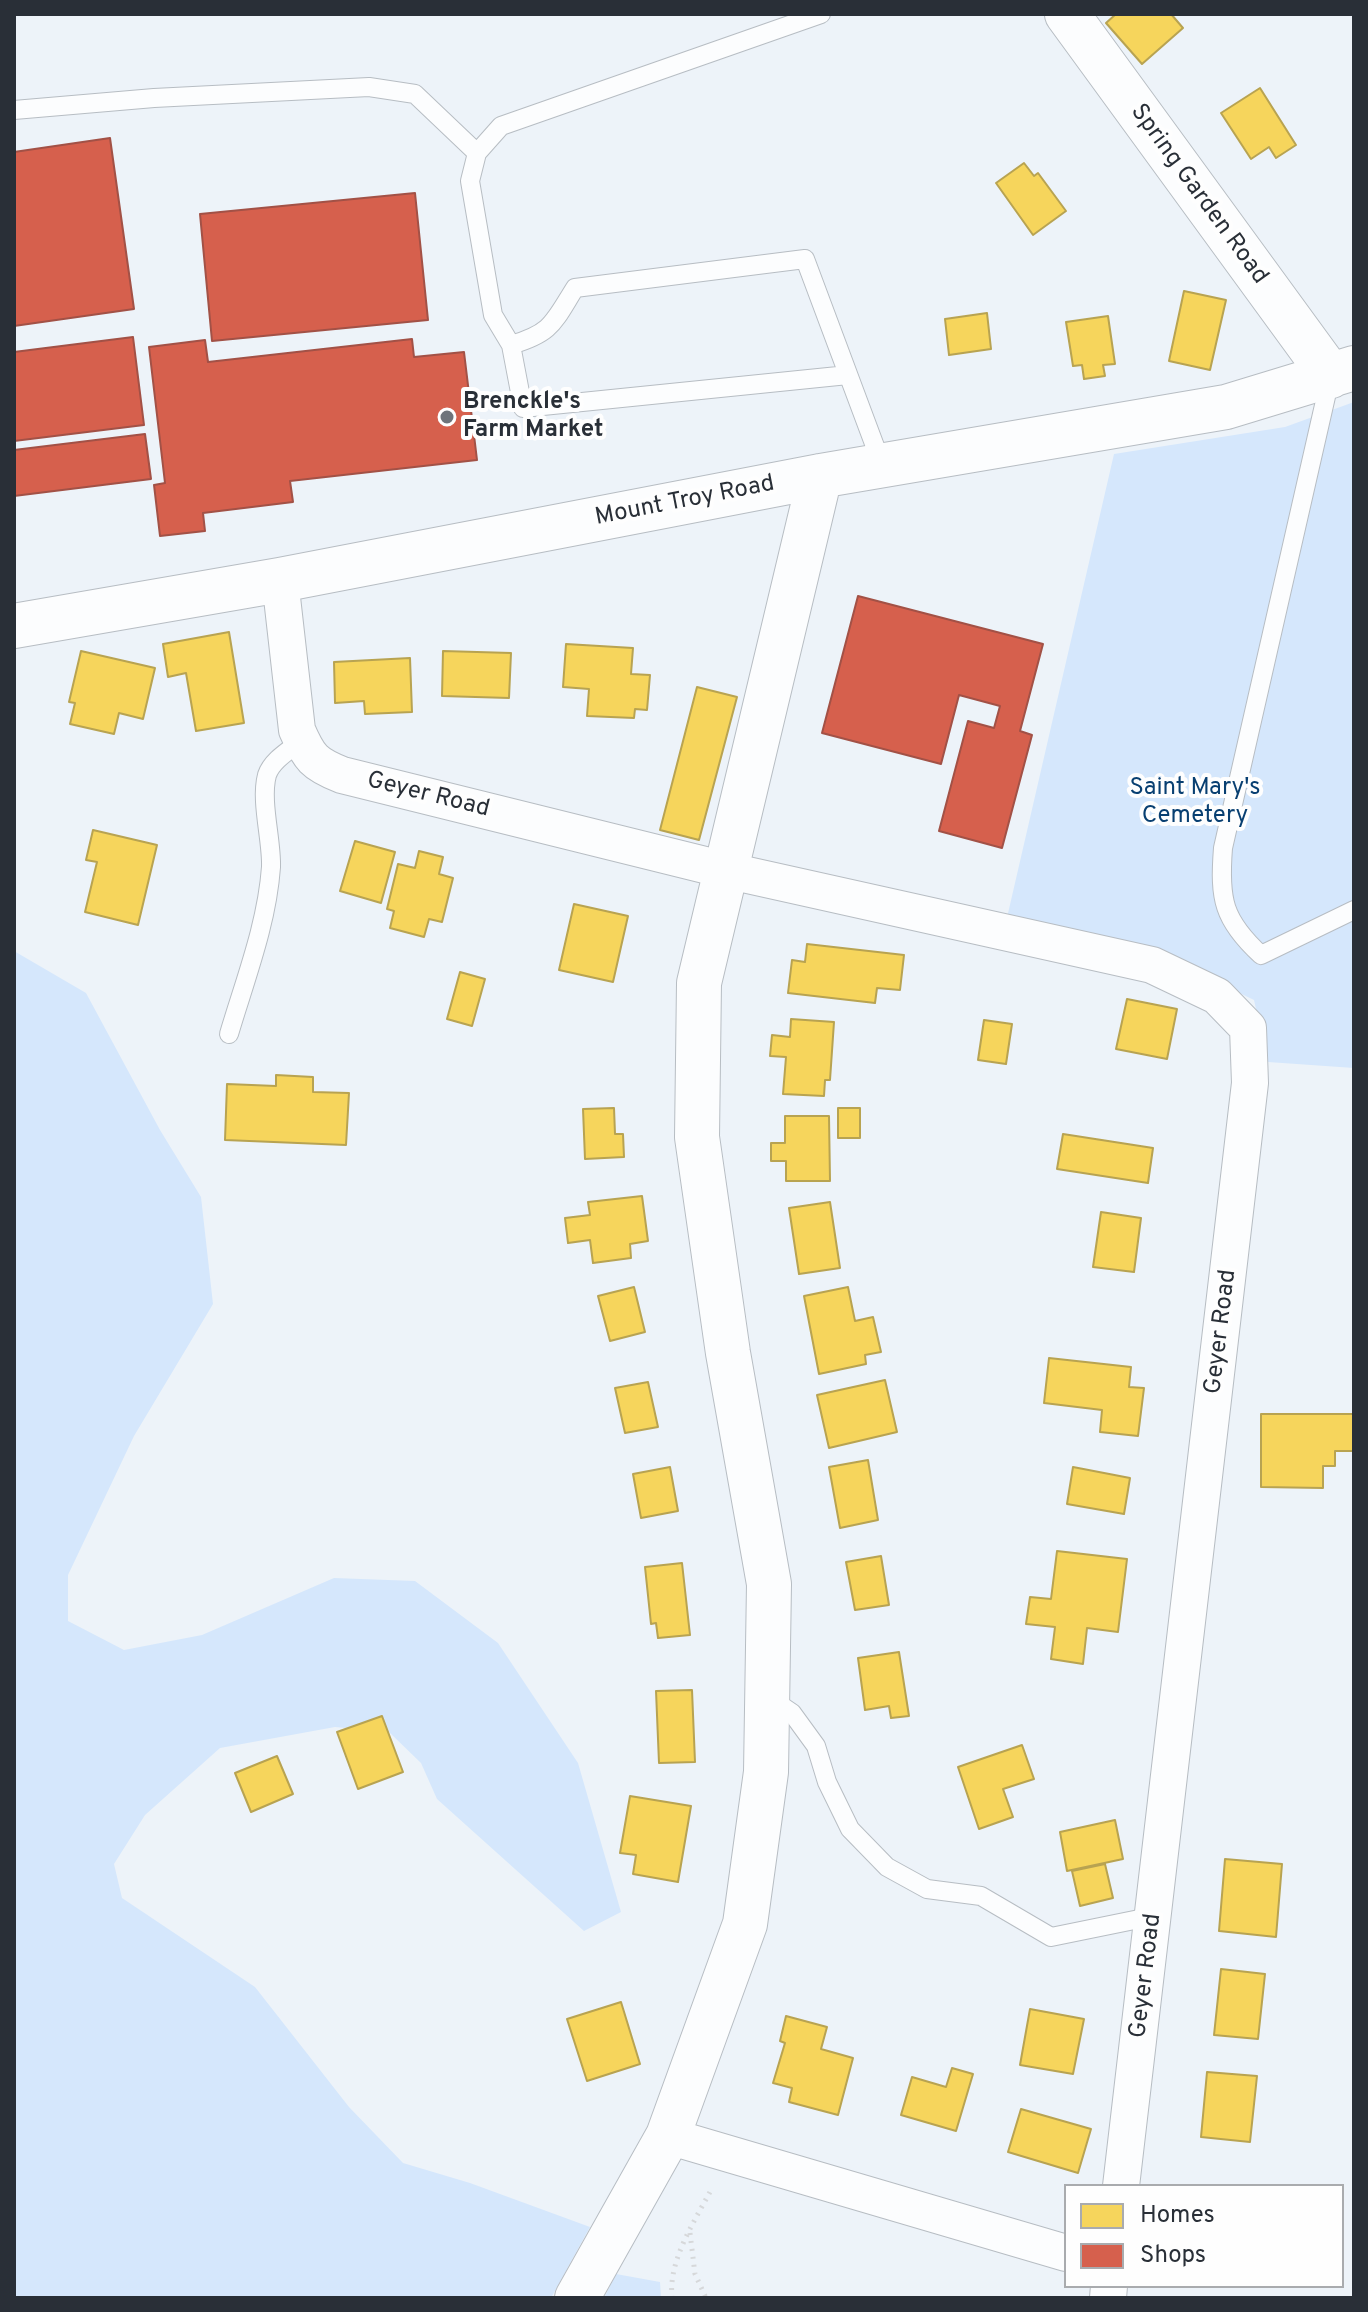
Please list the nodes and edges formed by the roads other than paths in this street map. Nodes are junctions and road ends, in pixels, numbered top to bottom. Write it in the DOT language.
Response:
graph roads {
  1 [pos="821,14"];
  2 [pos="1067,14"];
  3 [pos="14,110"];
  4 [pos="477,153"];
  5 [pos="511,345"];
  6 [pos="1342,372"];
  7 [pos="848,375"];
  8 [pos="882,465"];
  9 [pos="820,476"];
  10 [pos="280,580"];
  11 [pos="14,626"];
  12 [pos="301,741"];
  13 [pos="725,870"];
  14 [pos="1354,910"];
  15 [pos="229,1034"];
  16 [pos="768,1697"];
  17 [pos="1154,1916"];
  18 [pos="668,2136"];
  19 [pos="1121,2184"];
  20 [pos="1064,2252"];
  21 [pos="577,2298"];
  1 -- 4 [label="lane"];
  2 -- 6 [label="street, Spring Garden Road"];
  3 -- 4 [label="lane"];
  4 -- 5 [label="lane"];
  5 -- 7 [label="lane"];
  5 -- 7 [label="lane"];
  6 -- 8 [label="street, Mount Troy Road"];
  6 -- 14 [label="lane"];
  7 -- 8 [label="lane"];
  8 -- 9 [label="street, Mount Troy Road"];
  9 -- 10 [label="street, Mount Troy Road"];
  9 -- 13 [label="street"];
  10 -- 11 [label="street, Mount Troy Road"];
  10 -- 12 [label="street"];
  12 -- 13 [label="street, Geyer Road"];
  12 -- 15 [label="lane"];
  13 -- 16 [label="street"];
  13 -- 17 [label="street, Geyer Road"];
  16 -- 17 [label="lane"];
  16 -- 18 [label="street"];
  17 -- 19 [label="street, Geyer Road"];
  18 -- 20 [label="street"];
  18 -- 21 [label="street"];
}
